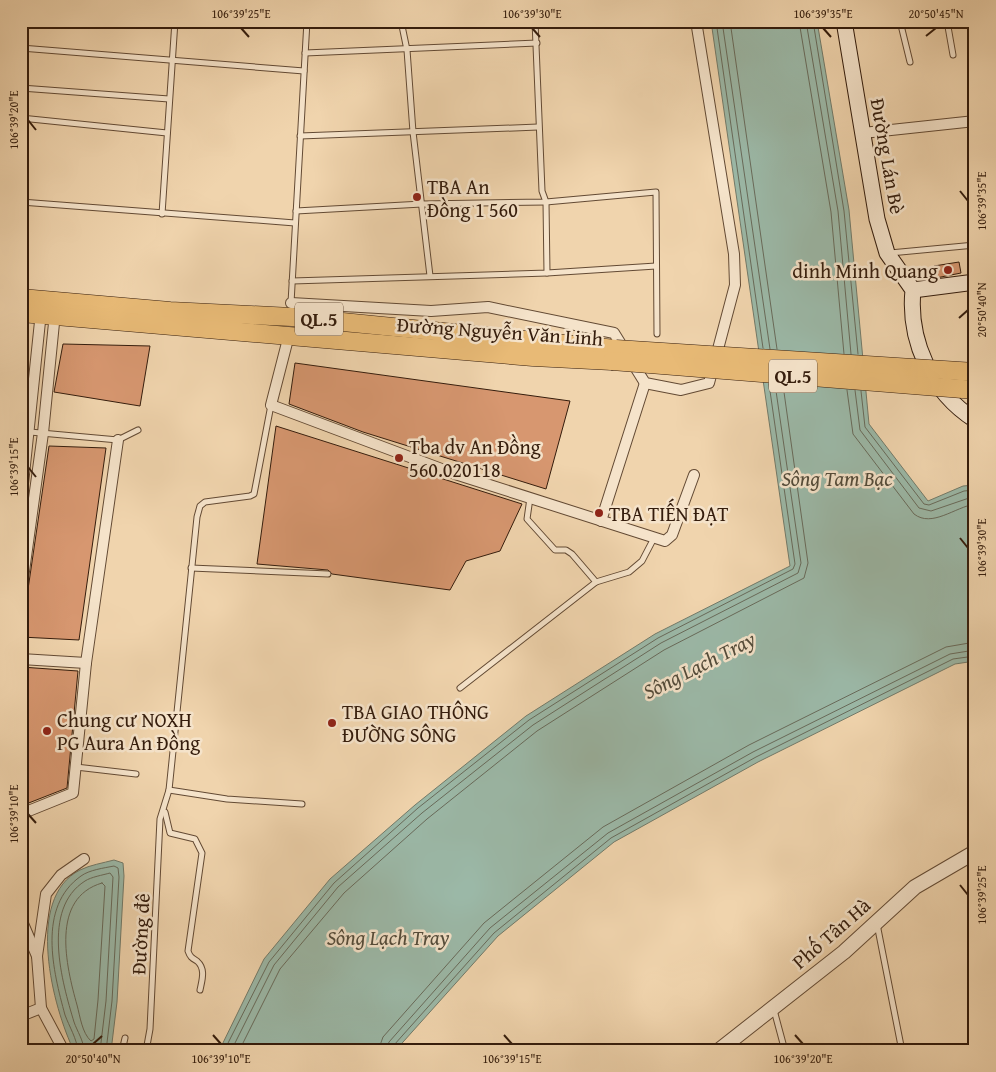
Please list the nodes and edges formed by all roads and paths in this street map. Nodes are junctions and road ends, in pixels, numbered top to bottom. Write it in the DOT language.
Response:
graph roads {
  1 [pos="174,21"];
  2 [pos="307,21"];
  3 [pos="401,21"];
  4 [pos="535,21"];
  5 [pos="696,21"];
  6 [pos="844,21"];
  7 [pos="900,21"];
  8 [pos="947,21"];
  9 [pos="538,42"];
  10 [pos="21,48"];
  11 [pos="407,50"];
  12 [pos="305,53"];
  13 [pos="953,55"];
  14 [pos="172,60"];
  15 [pos="910,62"];
  16 [pos="304,71"];
  17 [pos="21,88"];
  18 [pos="169,99"];
  19 [pos="21,118"];
  20 [pos="975,121"];
  21 [pos="538,127"];
  22 [pos="413,132"];
  23 [pos="167,133"];
  24 [pos="863,134"];
  25 [pos="300,136"];
  26 [pos="21,202"];
  27 [pos="546,202"];
  28 [pos="422,204"];
  29 [pos="296,212"];
  30 [pos="162,214"];
  31 [pos="295,223"];
  32 [pos="975,245"];
  33 [pos="887,253"];
  34 [pos="656,266"];
  35 [pos="547,273"];
  36 [pos="430,276"];
  37 [pos="292,281"];
  38 [pos="975,282"];
  39 [pos="913,290"];
  40 [pos="21,298"];
  41 [pos="48,309"];
  42 [pos="291,310"];
  43 [pos="21,313"];
  44 [pos="657,334"];
  45 [pos="289,335"];
  46 [pos="614,355"];
  47 [pos="975,372"];
  48 [pos="645,383"];
  49 [pos="975,390"];
  50 [pos="271,405"];
  51 [pos="975,420"];
  52 [pos="138,430"];
  53 [pos="30,432"];
  54 [pos="43,433"];
  55 [pos="118,440"];
  56 [pos="694,475"];
  57 [pos="530,498"];
  58 [pos="21,504"];
  59 [pos="34,506"];
  60 [pos="601,521"];
  61 [pos="654,538"];
  62 [pos="191,568"];
  63 [pos="328,574"];
  64 [pos="596,582"];
  65 [pos="21,593"];
  66 [pos="21,659"];
  67 [pos="86,663"];
  68 [pos="460,688"];
  69 [pos="76,767"];
  70 [pos="136,774"];
  71 [pos="169,790"];
  72 [pos="302,804"];
  73 [pos="164,809"];
  74 [pos="21,814"];
  75 [pos="975,852"];
  76 [pos="84,859"];
  77 [pos="21,919"];
  78 [pos="876,921"];
  79 [pos="37,956"];
  80 [pos="200,990"];
  81 [pos="41,1008"];
  82 [pos="774,1008"];
  83 [pos="21,1016"];
  84 [pos="125,1038"];
  85 [pos="64,1051"];
  86 [pos="122,1051"];
  87 [pos="146,1051"];
  88 [pos="718,1051"];
  89 [pos="785,1051"];
  90 [pos="902,1051"];
  1 -- 14 [label="lane"];
  2 -- 12 [label="lane"];
  3 -- 11 [label="lane"];
  4 -- 9 [label="lane"];
  5 -- 48 [label="street"];
  6 -- 24 [label="main road, Đường Lán Bè"];
  7 -- 15 [label="lane"];
  8 -- 13 [label="lane"];
  9 -- 11 [label="lane"];
  9 -- 21 [label="lane"];
  10 -- 14 [label="lane"];
  11 -- 12 [label="lane"];
  11 -- 22 [label="lane"];
  12 -- 16 [label="lane"];
  14 -- 16 [label="lane"];
  14 -- 18 [label="lane"];
  16 -- 25 [label="lane"];
  17 -- 18 [label="lane"];
  18 -- 23 [label="lane"];
  19 -- 23 [label="lane"];
  20 -- 24 [label="street"];
  21 -- 22 [label="lane"];
  21 -- 27 [label="lane"];
  22 -- 25 [label="lane"];
  22 -- 28 [label="lane"];
  23 -- 30 [label="lane"];
  24 -- 33 [label="main road, Đường Lán Bè"];
  25 -- 29 [label="lane"];
  26 -- 30 [label="lane"];
  27 -- 28 [label="lane"];
  27 -- 34 [label="lane"];
  27 -- 35 [label="lane"];
  28 -- 29 [label="lane"];
  28 -- 36 [label="lane"];
  29 -- 31 [label="lane"];
  30 -- 31 [label="lane"];
  31 -- 37 [label="lane"];
  32 -- 33 [label="lane"];
  33 -- 39 [label="main road, Đường Lán Bè"];
  34 -- 35 [label="lane"];
  34 -- 44 [label="lane"];
  35 -- 36 [label="lane"];
  36 -- 37 [label="lane"];
  37 -- 42 [label="lane"];
  38 -- 39 [label="main road"];
  39 -- 51 [label="main road"];
  40 -- 41 [label="highway, Đường Nguyễn Văn Linh / QL.5"];
  41 -- 42 [label="highway, Đường Nguyễn Văn Linh / QL.5"];
  41 -- 43 [label="highway, Đường Nguyễn Văn Linh / QL.5"];
  41 -- 45 [label="highway, Đường Nguyễn Văn Linh / QL.5"];
  41 -- 53 [label="street"];
  41 -- 54 [label="street"];
  42 -- 46 [label="highway, Đường Nguyễn Văn Linh / QL.5"];
  42 -- 48 [label="street"];
  45 -- 46 [label="highway, Đường Nguyễn Văn Linh / QL.5"];
  45 -- 50 [label="street"];
  46 -- 47 [label="highway, Đường Nguyễn Văn Linh / QL.5, bridge"];
  46 -- 49 [label="highway, Đường Nguyễn Văn Linh / QL.5, bridge"];
  48 -- 60 [label="street"];
  50 -- 57 [label="street"];
  50 -- 62 [label="lane, Đường đê"];
  52 -- 55 [label="lane"];
  53 -- 54 [label="lane"];
  53 -- 58 [label="street"];
  54 -- 55 [label="lane"];
  54 -- 59 [label="street"];
  55 -- 67 [label="street"];
  56 -- 61 [label="street"];
  57 -- 60 [label="street"];
  57 -- 64 [label="lane"];
  58 -- 59 [label="lane"];
  59 -- 65 [label="street"];
  60 -- 61 [label="street"];
  61 -- 64 [label="lane"];
  62 -- 63 [label="lane"];
  62 -- 71 [label="lane, Đường đê"];
  64 -- 68 [label="lane"];
  66 -- 67 [label="street"];
  67 -- 69 [label="street"];
  69 -- 70 [label="lane"];
  69 -- 74 [label="street"];
  71 -- 72 [label="lane"];
  71 -- 73 [label="lane, Đường đê"];
  73 -- 80 [label="lane"];
  73 -- 87 [label="lane, Đường đê"];
  75 -- 78 [label="street, Phố Tân Hà"];
  76 -- 79 [label="street"];
  77 -- 79 [label="street"];
  78 -- 82 [label="street, Phố Tân Hà"];
  78 -- 90 [label="lane"];
  79 -- 81 [label="street"];
  81 -- 83 [label="street"];
  81 -- 85 [label="street"];
  82 -- 88 [label="street, Phố Tân Hà"];
  82 -- 89 [label="lane"];
  84 -- 86 [label="lane"];
}
